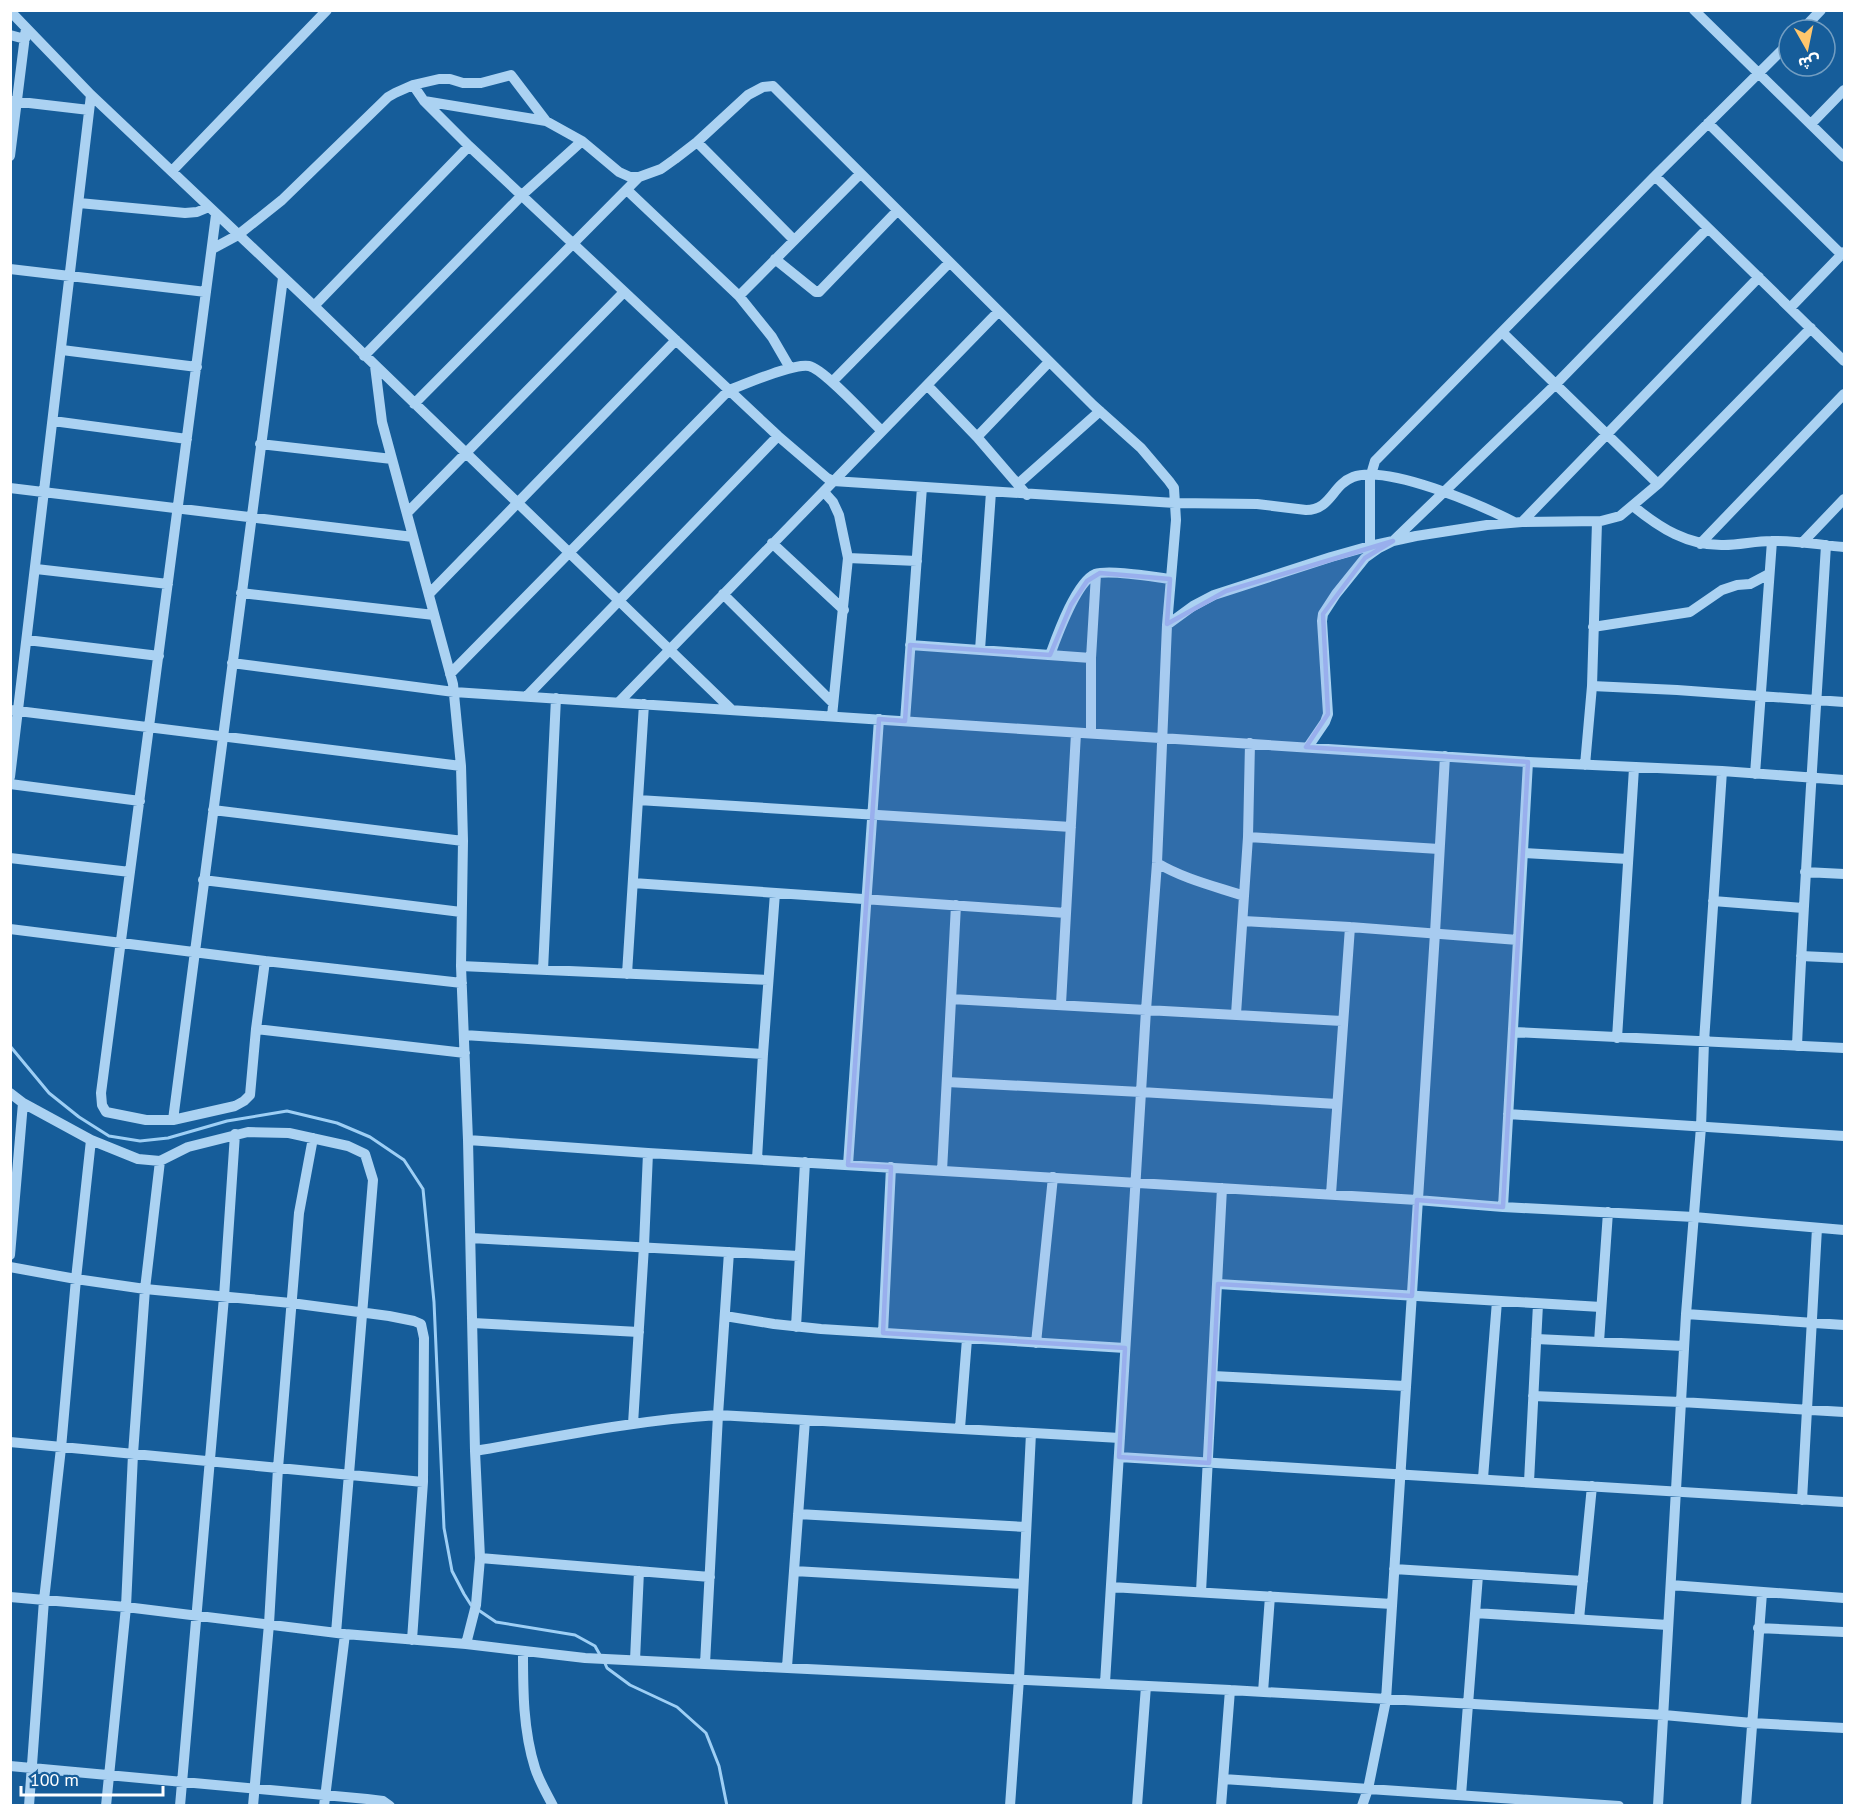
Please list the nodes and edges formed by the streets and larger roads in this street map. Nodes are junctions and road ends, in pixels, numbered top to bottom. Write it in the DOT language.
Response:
graph roads {
  1 [pos="327,10"];
  2 [pos="1694,10"];
  3 [pos="10,11"];
  4 [pos="25,34"];
  5 [pos="10,35"];
  6 [pos="1777,55"];
  7 [pos="1759,74"];
  8 [pos="413,85"];
  9 [pos="1845,90"];
  10 [pos="91,95"];
  11 [pos="14,101"];
  12 [pos="424,101"];
  13 [pos="89,110"];
  14 [pos="546,121"];
  15 [pos="1708,123"];
  16 [pos="1811,124"];
  17 [pos="582,141"];
  18 [pos="697,142"];
  19 [pos="468,146"];
  20 [pos="10,156"];
  21 [pos="1845,157"];
  22 [pos="172,171"];
  23 [pos="860,174"];
  24 [pos="1655,176"];
  25 [pos="639,177"];
  26 [pos="627,190"];
  27 [pos="522,195"];
  28 [pos="79,203"];
  29 [pos="213,211"];
  30 [pos="897,211"];
  31 [pos="1708,228"];
  32 [pos="238,235"];
  33 [pos="794,240"];
  34 [pos="574,244"];
  35 [pos="212,249"];
  36 [pos="1843,253"];
  37 [pos="775,259"];
  38 [pos="949,263"];
  39 [pos="10,269"];
  40 [pos="70,276"];
  41 [pos="1759,277"];
  42 [pos="283,278"];
  43 [pos="206,292"];
  44 [pos="624,292"];
  45 [pos="739,296"];
  46 [pos="314,306"];
  47 [pos="1790,308"];
  48 [pos="999,312"];
  49 [pos="1811,328"];
  50 [pos="1502,332"];
  51 [pos="676,340"];
  52 [pos="62,350"];
  53 [pos="364,356"];
  54 [pos="1845,361"];
  55 [pos="1049,362"];
  56 [pos="375,366"];
  57 [pos="197,367"];
  58 [pos="790,368"];
  59 [pos="832,382"];
  60 [pos="927,385"];
  61 [pos="1555,385"];
  62 [pos="729,390"];
  63 [pos="1845,394"];
  64 [pos="414,404"];
  65 [pos="1100,411"];
  66 [pos="53,421"];
  67 [pos="882,431"];
  68 [pos="1608,434"];
  69 [pos="778,436"];
  70 [pos="977,437"];
  71 [pos="187,438"];
  72 [pos="260,444"];
  73 [pos="466,454"];
  74 [pos="392,459"];
  75 [pos="1371,474"];
  76 [pos="833,482"];
  77 [pos="1018,484"];
  78 [pos="1658,484"];
  79 [pos="922,487"];
  80 [pos="10,488"];
  81 [pos="824,492"];
  82 [pos="991,492"];
  83 [pos="1443,492"];
  84 [pos="45,493"];
  85 [pos="1027,495"];
  86 [pos="1845,499"];
  87 [pos="1174,503"];
  88 [pos="517,504"];
  89 [pos="1633,506"];
  90 [pos="178,509"];
  91 [pos="407,513"];
  92 [pos="251,518"];
  93 [pos="1518,522"];
  94 [pos="1597,522"];
  95 [pos="413,537"];
  96 [pos="1394,541"];
  97 [pos="1772,541"];
  98 [pos="772,543"];
  99 [pos="1802,543"];
  100 [pos="1700,544"];
  101 [pos="1826,545"];
  102 [pos="1370,546"];
  103 [pos="1845,547"];
  104 [pos="569,554"];
  105 [pos="848,558"];
  106 [pos="916,561"];
  107 [pos="36,569"];
  108 [pos="1096,574"];
  109 [pos="1769,574"];
  110 [pos="1170,579"];
  111 [pos="168,584"];
  112 [pos="241,593"];
  113 [pos="429,594"];
  114 [pos="723,594"];
  115 [pos="618,601"];
  116 [pos="844,609"];
  117 [pos="434,615"];
  118 [pos="1167,625"];
  119 [pos="1593,627"];
  120 [pos="27,640"];
  121 [pos="910,645"];
  122 [pos="669,650"];
  123 [pos="980,650"];
  124 [pos="1050,655"];
  125 [pos="159,656"];
  126 [pos="1091,658"];
  127 [pos="232,663"];
  128 [pos="450,674"];
  129 [pos="1592,686"];
  130 [pos="454,692"];
  131 [pos="1760,695"];
  132 [pos="527,696"];
  133 [pos="556,698"];
  134 [pos="1817,700"];
  135 [pos="618,702"];
  136 [pos="1845,702"];
  137 [pos="833,703"];
  138 [pos="644,704"];
  139 [pos="732,710"];
  140 [pos="14,711"];
  141 [pos="832,716"];
  142 [pos="879,719"];
  143 [pos="904,721"];
  144 [pos="149,728"];
  145 [pos="1076,733"];
  146 [pos="1091,733"];
  147 [pos="222,736"];
  148 [pos="1163,738"];
  149 [pos="1251,744"];
  150 [pos="1308,747"];
  151 [pos="1445,756"];
  152 [pos="1528,762"];
  153 [pos="1585,765"];
  154 [pos="461,766"];
  155 [pos="1634,768"];
  156 [pos="1722,771"];
  157 [pos="1755,774"];
  158 [pos="10,777"];
  159 [pos="1813,778"];
  160 [pos="1845,780"];
  161 [pos="10,784"];
  162 [pos="638,800"];
  163 [pos="140,801"];
  164 [pos="213,810"];
  165 [pos="872,815"];
  166 [pos="1071,827"];
  167 [pos="1248,837"];
  168 [pos="463,841"];
  169 [pos="1439,849"];
  170 [pos="1523,853"];
  171 [pos="10,858"];
  172 [pos="1628,859"];
  173 [pos="1157,863"];
  174 [pos="130,872"];
  175 [pos="1805,872"];
  176 [pos="1845,874"];
  177 [pos="203,880"];
  178 [pos="633,883"];
  179 [pos="775,893"];
  180 [pos="1244,896"];
  181 [pos="866,899"];
  182 [pos="1713,901"];
  183 [pos="956,905"];
  184 [pos="1803,908"];
  185 [pos="461,912"];
  186 [pos="1066,913"];
  187 [pos="1244,921"];
  188 [pos="1350,927"];
  189 [pos="10,929"];
  190 [pos="1436,933"];
  191 [pos="1518,940"];
  192 [pos="121,943"];
  193 [pos="194,952"];
  194 [pos="1801,956"];
  195 [pos="1845,958"];
  196 [pos="266,961"];
  197 [pos="461,966"];
  198 [pos="543,970"];
  199 [pos="627,974"];
  200 [pos="768,980"];
  201 [pos="462,983"];
  202 [pos="951,999"];
  203 [pos="1061,1004"];
  204 [pos="1146,1010"];
  205 [pos="1236,1014"];
  206 [pos="1342,1021"];
  207 [pos="256,1029"];
  208 [pos="1513,1032"];
  209 [pos="464,1035"];
  210 [pos="1617,1038"];
  211 [pos="1704,1042"];
  212 [pos="1797,1046"];
  213 [pos="1845,1048"];
  214 [pos="465,1053"];
  215 [pos="762,1054"];
  216 [pos="947,1082"];
  217 [pos="1141,1092"];
  218 [pos="10,1093"];
  219 [pos="23,1103"];
  220 [pos="1337,1104"];
  221 [pos="1508,1114"];
  222 [pos="173,1120"];
  223 [pos="1701,1127"];
  224 [pos="235,1134"];
  225 [pos="1845,1136"];
  226 [pos="314,1138"];
  227 [pos="91,1140"];
  228 [pos="468,1140"];
  229 [pos="648,1153"];
  230 [pos="757,1159"];
  231 [pos="160,1161"];
  232 [pos="805,1162"];
  233 [pos="848,1165"];
  234 [pos="891,1167"];
  235 [pos="942,1171"];
  236 [pos="1053,1177"];
  237 [pos="1136,1183"];
  238 [pos="1222,1188"];
  239 [pos="1331,1194"];
  240 [pos="1417,1200"];
  241 [pos="1503,1207"];
  242 [pos="1608,1212"];
  243 [pos="1694,1217"];
  244 [pos="1817,1228"];
  245 [pos="1845,1230"];
  246 [pos="471,1238"];
  247 [pos="645,1246"];
  248 [pos="729,1252"];
  249 [pos="10,1255"];
  250 [pos="799,1256"];
  251 [pos="10,1268"];
  252 [pos="76,1279"];
  253 [pos="1218,1284"];
  254 [pos="145,1288"];
  255 [pos="1412,1296"];
  256 [pos="224,1297"];
  257 [pos="1497,1301"];
  258 [pos="291,1304"];
  259 [pos="1538,1304"];
  260 [pos="1601,1307"];
  261 [pos="361,1313"];
  262 [pos="1686,1314"];
  263 [pos="725,1316"];
  264 [pos="473,1323"];
  265 [pos="1811,1324"];
  266 [pos="1845,1325"];
  267 [pos="796,1327"];
  268 [pos="639,1332"];
  269 [pos="883,1333"];
  270 [pos="967,1339"];
  271 [pos="1536,1339"];
  272 [pos="1599,1342"];
  273 [pos="1036,1343"];
  274 [pos="1684,1346"];
  275 [pos="1125,1348"];
  276 [pos="1213,1376"];
  277 [pos="1406,1386"];
  278 [pos="1533,1396"];
  279 [pos="1681,1402"];
  280 [pos="1806,1410"];
  281 [pos="1845,1412"];
  282 [pos="718,1415"];
  283 [pos="805,1420"];
  284 [pos="633,1424"];
  285 [pos="960,1428"];
  286 [pos="1031,1433"];
  287 [pos="1120,1438"];
  288 [pos="10,1442"];
  289 [pos="61,1448"];
  290 [pos="475,1451"];
  291 [pos="134,1454"];
  292 [pos="1119,1457"];
  293 [pos="209,1462"];
  294 [pos="1209,1463"];
  295 [pos="278,1468"];
  296 [pos="350,1474"];
  297 [pos="1399,1475"];
  298 [pos="1483,1478"];
  299 [pos="423,1482"];
  300 [pos="1529,1482"];
  301 [pos="1592,1486"];
  302 [pos="1676,1491"];
  303 [pos="1802,1500"];
  304 [pos="1845,1502"];
  305 [pos="798,1514"];
  306 [pos="1026,1527"];
  307 [pos="480,1558"];
  308 [pos="1394,1569"];
  309 [pos="794,1571"];
  310 [pos="639,1572"];
  311 [pos="1478,1575"];
  312 [pos="710,1577"];
  313 [pos="1583,1581"];
  314 [pos="1023,1584"];
  315 [pos="1671,1585"];
  316 [pos="1111,1587"];
  317 [pos="1201,1592"];
  318 [pos="1762,1593"];
  319 [pos="1270,1596"];
  320 [pos="10,1597"];
  321 [pos="1845,1598"];
  322 [pos="44,1600"];
  323 [pos="1392,1604"];
  324 [pos="126,1607"];
  325 [pos="1475,1613"];
  326 [pos="197,1616"];
  327 [pos="1579,1619"];
  328 [pos="269,1624"];
  329 [pos="1668,1625"];
  330 [pos="1758,1628"];
  331 [pos="1845,1632"];
  332 [pos="340,1633"];
  333 [pos="412,1640"];
  334 [pos="466,1644"];
  335 [pos="522,1651"];
  336 [pos="632,1660"];
  337 [pos="705,1664"];
  338 [pos="787,1667"];
  339 [pos="1019,1679"];
  340 [pos="1105,1683"];
  341 [pos="1146,1686"];
  342 [pos="1230,1690"];
  343 [pos="1263,1692"];
  344 [pos="1386,1700"];
  345 [pos="1468,1704"];
  346 [pos="1664,1715"];
  347 [pos="1752,1723"];
  348 [pos="1845,1728"];
  349 [pos="10,1766"];
  350 [pos="32,1769"];
  351 [pos="109,1775"];
  352 [pos="1223,1779"];
  353 [pos="182,1781"];
  354 [pos="255,1788"];
  355 [pos="1368,1789"];
  356 [pos="1461,1795"];
  357 [pos="324,1800"];
  358 [pos="1571,1804"];
  359 [pos="28,1806"];
  360 [pos="106,1806"];
  361 [pos="180,1806"];
  362 [pos="253,1806"];
  363 [pos="390,1806"];
  364 [pos="553,1806"];
  365 [pos="1011,1806"];
  366 [pos="1137,1806"];
  367 [pos="1221,1806"];
  368 [pos="1362,1806"];
  369 [pos="1619,1806"];
  370 [pos="1658,1806"];
  371 [pos="1746,1806"];
  1 -- 22 [label="street"];
  2 -- 7 [label="street"];
  3 -- 4 [label="street"];
  4 -- 5 [label="street"];
  4 -- 10 [label="street"];
  4 -- 11 [label="street"];
  6 -- 7 [label="street"];
  7 -- 15 [label="street"];
  7 -- 16 [label="street"];
  8 -- 12 [label="street"];
  8 -- 14 [label="street"];
  8 -- 32 [label="street"];
  9 -- 16 [label="street"];
  10 -- 13 [label="street"];
  10 -- 22 [label="street"];
  11 -- 13 [label="street"];
  11 -- 20 [label="street"];
  12 -- 14 [label="street"];
  12 -- 19 [label="street"];
  13 -- 28 [label="street"];
  14 -- 17 [label="street"];
  15 -- 24 [label="street"];
  15 -- 36 [label="street"];
  16 -- 21 [label="street"];
  17 -- 25 [label="street"];
  17 -- 27 [label="street"];
  18 -- 23 [label="street"];
  18 -- 25 [label="street"];
  18 -- 33 [label="street"];
  19 -- 27 [label="street"];
  19 -- 46 [label="street"];
  22 -- 29 [label="street"];
  23 -- 30 [label="street"];
  23 -- 33 [label="street"];
  24 -- 31 [label="street"];
  24 -- 50 [label="street"];
  25 -- 26 [label="street"];
  26 -- 34 [label="street"];
  26 -- 45 [label="street"];
  27 -- 34 [label="street"];
  27 -- 53 [label="street"];
  28 -- 29 [label="street"];
  28 -- 40 [label="street"];
  29 -- 32 [label="street"];
  29 -- 35 [label="street"];
  30 -- 37 [label="street"];
  30 -- 38 [label="street"];
  31 -- 41 [label="street"];
  31 -- 61 [label="street"];
  32 -- 35 [label="street"];
  32 -- 42 [label="street"];
  33 -- 37 [label="street"];
  34 -- 44 [label="street"];
  34 -- 64 [label="street"];
  35 -- 43 [label="street"];
  36 -- 47 [label="street"];
  37 -- 45 [label="street"];
  38 -- 48 [label="street"];
  38 -- 59 [label="street"];
  39 -- 40 [label="street"];
  40 -- 43 [label="street"];
  40 -- 52 [label="street"];
  41 -- 47 [label="street"];
  41 -- 68 [label="street"];
  42 -- 46 [label="street"];
  42 -- 72 [label="street"];
  43 -- 57 [label="street"];
  44 -- 51 [label="street"];
  44 -- 73 [label="street"];
  45 -- 58 [label="street"];
  46 -- 53 [label="street"];
  47 -- 49 [label="street"];
  48 -- 55 [label="street"];
  48 -- 60 [label="street"];
  49 -- 54 [label="street"];
  49 -- 78 [label="street"];
  50 -- 61 [label="street"];
  50 -- 75 [label="street"];
  51 -- 62 [label="street"];
  51 -- 88 [label="street"];
  52 -- 57 [label="street"];
  52 -- 66 [label="street"];
  53 -- 56 [label="street"];
  55 -- 65 [label="street"];
  55 -- 70 [label="street"];
  56 -- 64 [label="street"];
  56 -- 74 [label="street"];
  57 -- 71 [label="street"];
  58 -- 59 [label="street"];
  58 -- 62 [label="street"];
  59 -- 67 [label="street"];
  60 -- 67 [label="street"];
  60 -- 70 [label="street"];
  61 -- 68 [label="street"];
  61 -- 83 [label="street"];
  62 -- 69 [label="street"];
  62 -- 104 [label="street"];
  63 -- 100 [label="street"];
  64 -- 73 [label="street"];
  65 -- 77 [label="street"];
  65 -- 87 [label="street"];
  66 -- 71 [label="street"];
  66 -- 84 [label="street"];
  67 -- 76 [label="street"];
  68 -- 78 [label="street"];
  68 -- 93 [label="street"];
  69 -- 76 [label="street"];
  69 -- 115 [label="street"];
  70 -- 77 [label="street"];
  71 -- 90 [label="street"];
  72 -- 74 [label="street"];
  72 -- 92 [label="street"];
  73 -- 88 [label="street"];
  73 -- 91 [label="street"];
  74 -- 91 [label="street"];
  75 -- 83 [label="street"];
  75 -- 87 [label="street"];
  75 -- 102 [label="street"];
  76 -- 79 [label="street"];
  76 -- 81 [label="street"];
  77 -- 85 [label="street"];
  78 -- 89 [label="street"];
  79 -- 82 [label="street"];
  79 -- 106 [label="street"];
  80 -- 84 [label="street"];
  81 -- 98 [label="street"];
  81 -- 105 [label="street"];
  82 -- 85 [label="street"];
  82 -- 123 [label="street"];
  83 -- 93 [label="street"];
  83 -- 96 [label="street"];
  84 -- 90 [label="street"];
  84 -- 107 [label="street"];
  85 -- 87 [label="street"];
  86 -- 99 [label="street"];
  87 -- 110 [label="street"];
  88 -- 104 [label="street"];
  88 -- 113 [label="street"];
  89 -- 94 [label="street"];
  89 -- 100 [label="street"];
  90 -- 92 [label="street"];
  90 -- 111 [label="street"];
  91 -- 95 [label="street"];
  92 -- 95 [label="street"];
  92 -- 112 [label="street"];
  93 -- 94 [label="street"];
  93 -- 96 [label="street"];
  94 -- 119 [label="street"];
  95 -- 113 [label="street"];
  96 -- 102 [label="street"];
  96 -- 150 [label="street"];
  97 -- 99 [label="street"];
  97 -- 100 [label="street"];
  97 -- 109 [label="street"];
  98 -- 114 [label="street"];
  98 -- 116 [label="street"];
  99 -- 101 [label="street"];
  101 -- 103 [label="street"];
  101 -- 134 [label="street"];
  102 -- 118 [label="street"];
  104 -- 115 [label="street"];
  104 -- 128 [label="street"];
  105 -- 106 [label="street"];
  105 -- 116 [label="street"];
  106 -- 121 [label="street"];
  107 -- 111 [label="street"];
  107 -- 120 [label="street"];
  108 -- 110 [label="street"];
  108 -- 124 [label="street"];
  108 -- 126 [label="street"];
  109 -- 119 [label="street"];
  109 -- 131 [label="street"];
  110 -- 118 [label="street"];
  111 -- 125 [label="street"];
  112 -- 117 [label="street"];
  112 -- 127 [label="street"];
  113 -- 117 [label="street"];
  114 -- 122 [label="street"];
  114 -- 137 [label="street"];
  115 -- 122 [label="street"];
  115 -- 132 [label="street"];
  116 -- 137 [label="street"];
  117 -- 128 [label="street"];
  118 -- 148 [label="street"];
  119 -- 129 [label="street"];
  120 -- 125 [label="street"];
  120 -- 140 [label="street"];
  121 -- 123 [label="street"];
  121 -- 143 [label="street"];
  122 -- 135 [label="street"];
  122 -- 139 [label="street"];
  123 -- 124 [label="street"];
  124 -- 126 [label="street"];
  125 -- 144 [label="street"];
  126 -- 146 [label="street"];
  127 -- 130 [label="street"];
  127 -- 147 [label="street"];
  128 -- 130 [label="street"];
  129 -- 131 [label="street"];
  129 -- 153 [label="street"];
  130 -- 132 [label="street"];
  130 -- 154 [label="street"];
  131 -- 134 [label="street"];
  131 -- 157 [label="street"];
  132 -- 133 [label="street"];
  133 -- 135 [label="street"];
  133 -- 198 [label="street"];
  134 -- 136 [label="street"];
  134 -- 159 [label="street"];
  135 -- 138 [label="street"];
  137 -- 141 [label="street"];
  138 -- 139 [label="street"];
  138 -- 162 [label="street"];
  139 -- 141 [label="street"];
  140 -- 144 [label="street"];
  140 -- 158 [label="street"];
  141 -- 142 [label="street"];
  142 -- 143 [label="street"];
  142 -- 165 [label="street"];
  143 -- 145 [label="street"];
  144 -- 147 [label="street"];
  144 -- 163 [label="street"];
  145 -- 146 [label="street"];
  145 -- 166 [label="street"];
  146 -- 148 [label="street"];
  147 -- 154 [label="street"];
  147 -- 164 [label="street"];
  148 -- 149 [label="street"];
  148 -- 173 [label="street"];
  149 -- 150 [label="street"];
  149 -- 167 [label="street"];
  150 -- 151 [label="street"];
  151 -- 152 [label="street"];
  151 -- 169 [label="street"];
  152 -- 153 [label="street"];
  152 -- 170 [label="street"];
  153 -- 155 [label="street"];
  154 -- 168 [label="street"];
  155 -- 156 [label="street"];
  155 -- 172 [label="street"];
  156 -- 157 [label="street"];
  156 -- 182 [label="street"];
  157 -- 159 [label="street"];
  159 -- 160 [label="street"];
  159 -- 175 [label="street"];
  161 -- 163 [label="street"];
  162 -- 165 [label="street"];
  162 -- 178 [label="street"];
  163 -- 174 [label="street"];
  164 -- 168 [label="street"];
  164 -- 177 [label="street"];
  165 -- 166 [label="street"];
  165 -- 181 [label="street"];
  166 -- 186 [label="street"];
  167 -- 169 [label="street"];
  167 -- 180 [label="street"];
  168 -- 185 [label="street"];
  169 -- 190 [label="street"];
  170 -- 172 [label="street"];
  170 -- 191 [label="street"];
  171 -- 174 [label="street"];
  172 -- 210 [label="street"];
  173 -- 180 [label="street"];
  173 -- 204 [label="street"];
  174 -- 192 [label="street"];
  175 -- 176 [label="street"];
  175 -- 184 [label="street"];
  177 -- 185 [label="street"];
  177 -- 193 [label="street"];
  178 -- 179 [label="street"];
  178 -- 199 [label="street"];
  179 -- 181 [label="street"];
  179 -- 200 [label="street"];
  180 -- 187 [label="street"];
  181 -- 183 [label="street"];
  181 -- 233 [label="street"];
  182 -- 184 [label="street"];
  182 -- 211 [label="street"];
  183 -- 186 [label="street"];
  183 -- 202 [label="street"];
  184 -- 194 [label="street"];
  185 -- 197 [label="street"];
  186 -- 203 [label="street"];
  187 -- 188 [label="street"];
  187 -- 205 [label="street"];
  188 -- 190 [label="street"];
  188 -- 206 [label="street"];
  189 -- 192 [label="street"];
  190 -- 191 [label="street"];
  190 -- 240 [label="street"];
  191 -- 208 [label="street"];
  192 -- 193 [label="street"];
  192 -- 222 [label="street"];
  193 -- 196 [label="street"];
  193 -- 222 [label="street"];
  194 -- 195 [label="street"];
  194 -- 212 [label="street"];
  196 -- 201 [label="street"];
  196 -- 207 [label="street"];
  197 -- 198 [label="street"];
  197 -- 201 [label="street"];
  198 -- 199 [label="street"];
  199 -- 200 [label="street"];
  200 -- 215 [label="street"];
  201 -- 209 [label="street"];
  202 -- 203 [label="street"];
  202 -- 216 [label="street"];
  203 -- 204 [label="street"];
  204 -- 205 [label="street"];
  204 -- 217 [label="street"];
  205 -- 206 [label="street"];
  206 -- 220 [label="street"];
  207 -- 214 [label="street"];
  207 -- 222 [label="street"];
  208 -- 210 [label="street"];
  208 -- 221 [label="street"];
  209 -- 214 [label="street"];
  209 -- 215 [label="street"];
  210 -- 211 [label="street"];
  211 -- 212 [label="street"];
  211 -- 223 [label="street"];
  212 -- 213 [label="street"];
  214 -- 228 [label="street"];
  215 -- 230 [label="street"];
  216 -- 217 [label="street"];
  216 -- 235 [label="street"];
  217 -- 220 [label="street"];
  217 -- 237 [label="street"];
  218 -- 219 [label="street"];
  219 -- 227 [label="street"];
  219 -- 249 [label="street"];
  220 -- 239 [label="street"];
  221 -- 223 [label="street"];
  221 -- 241 [label="street"];
  223 -- 225 [label="street"];
  223 -- 243 [label="street"];
  224 -- 226 [label="street"];
  224 -- 231 [label="street"];
  224 -- 256 [label="street"];
  226 -- 258 [label="street"];
  226 -- 261 [label="street"];
  227 -- 231 [label="street"];
  227 -- 252 [label="street"];
  228 -- 229 [label="street"];
  228 -- 246 [label="street"];
  229 -- 230 [label="street"];
  229 -- 247 [label="street"];
  230 -- 232 [label="street"];
  231 -- 254 [label="street"];
  232 -- 233 [label="street"];
  232 -- 250 [label="street"];
  233 -- 234 [label="street"];
  234 -- 235 [label="street"];
  234 -- 269 [label="street"];
  235 -- 236 [label="street"];
  236 -- 237 [label="street"];
  236 -- 273 [label="street"];
  237 -- 238 [label="street"];
  237 -- 275 [label="street"];
  238 -- 239 [label="street"];
  238 -- 253 [label="street"];
  239 -- 240 [label="street"];
  240 -- 241 [label="street"];
  240 -- 255 [label="street"];
  241 -- 242 [label="street"];
  242 -- 243 [label="street"];
  242 -- 260 [label="street"];
  243 -- 244 [label="street"];
  243 -- 262 [label="street"];
  244 -- 245 [label="street"];
  244 -- 265 [label="street"];
  246 -- 247 [label="street"];
  246 -- 264 [label="street"];
  247 -- 248 [label="street"];
  247 -- 268 [label="street"];
  248 -- 250 [label="street"];
  248 -- 263 [label="street"];
  250 -- 267 [label="street"];
  251 -- 252 [label="street"];
  252 -- 254 [label="street"];
  252 -- 289 [label="street"];
  253 -- 255 [label="street"];
  253 -- 276 [label="street"];
  254 -- 256 [label="street"];
  254 -- 291 [label="street"];
  255 -- 257 [label="street"];
  255 -- 277 [label="street"];
  256 -- 258 [label="street"];
  256 -- 293 [label="street"];
  257 -- 259 [label="street"];
  257 -- 298 [label="street"];
  258 -- 261 [label="street"];
  258 -- 295 [label="street"];
  259 -- 260 [label="street"];
  259 -- 271 [label="street"];
  260 -- 272 [label="street"];
  261 -- 296 [label="street"];
  261 -- 299 [label="street"];
  262 -- 265 [label="street"];
  262 -- 274 [label="street"];
  263 -- 267 [label="street"];
  263 -- 282 [label="street"];
  264 -- 268 [label="street"];
  264 -- 290 [label="street"];
  265 -- 266 [label="street"];
  265 -- 280 [label="street"];
  267 -- 269 [label="street"];
  268 -- 284 [label="street"];
  269 -- 270 [label="street"];
  270 -- 273 [label="street"];
  270 -- 285 [label="street"];
  271 -- 272 [label="street"];
  271 -- 278 [label="street"];
  272 -- 274 [label="street"];
  273 -- 275 [label="street"];
  274 -- 279 [label="street"];
  275 -- 287 [label="street"];
  276 -- 277 [label="street"];
  276 -- 294 [label="street"];
  277 -- 297 [label="street"];
  278 -- 279 [label="street"];
  278 -- 300 [label="street"];
  279 -- 280 [label="street"];
  279 -- 302 [label="street"];
  280 -- 281 [label="street"];
  280 -- 303 [label="street"];
  282 -- 283 [label="street"];
  282 -- 284 [label="street"];
  282 -- 312 [label="street"];
  283 -- 285 [label="street"];
  283 -- 305 [label="street"];
  284 -- 290 [label="street"];
  285 -- 286 [label="street"];
  286 -- 287 [label="street"];
  286 -- 306 [label="street"];
  287 -- 292 [label="street"];
  288 -- 289 [label="street"];
  289 -- 291 [label="street"];
  289 -- 322 [label="street"];
  290 -- 307 [label="street"];
  291 -- 293 [label="street"];
  291 -- 324 [label="street"];
  292 -- 294 [label="street"];
  292 -- 316 [label="street"];
  293 -- 295 [label="street"];
  293 -- 326 [label="street"];
  294 -- 297 [label="street"];
  294 -- 317 [label="street"];
  295 -- 296 [label="street"];
  295 -- 328 [label="street"];
  296 -- 299 [label="street"];
  296 -- 332 [label="street"];
  297 -- 298 [label="street"];
  297 -- 308 [label="street"];
  298 -- 300 [label="street"];
  299 -- 333 [label="street"];
  300 -- 301 [label="street"];
  301 -- 302 [label="street"];
  301 -- 313 [label="street"];
  302 -- 303 [label="street"];
  302 -- 315 [label="street"];
  303 -- 304 [label="street"];
  305 -- 306 [label="street"];
  305 -- 309 [label="street"];
  306 -- 314 [label="street"];
  307 -- 310 [label="street"];
  307 -- 334 [label="street"];
  308 -- 311 [label="street"];
  308 -- 323 [label="street"];
  309 -- 314 [label="street"];
  309 -- 338 [label="street"];
  310 -- 312 [label="street"];
  310 -- 336 [label="street"];
  311 -- 313 [label="street"];
  311 -- 325 [label="street"];
  312 -- 337 [label="street"];
  313 -- 327 [label="street"];
  314 -- 339 [label="street"];
  315 -- 318 [label="street"];
  315 -- 329 [label="street"];
  316 -- 317 [label="street"];
  316 -- 340 [label="street"];
  317 -- 319 [label="street"];
  318 -- 321 [label="street"];
  318 -- 330 [label="street"];
  319 -- 323 [label="street"];
  319 -- 343 [label="street"];
  320 -- 322 [label="street"];
  322 -- 324 [label="street"];
  322 -- 350 [label="street"];
  323 -- 344 [label="street"];
  324 -- 326 [label="street"];
  324 -- 351 [label="street"];
  325 -- 327 [label="street"];
  325 -- 345 [label="street"];
  326 -- 328 [label="street"];
  326 -- 353 [label="street"];
  327 -- 329 [label="street"];
  328 -- 332 [label="street"];
  328 -- 354 [label="street"];
  329 -- 346 [label="street"];
  330 -- 331 [label="street"];
  330 -- 347 [label="street"];
  332 -- 333 [label="street"];
  332 -- 357 [label="street"];
  333 -- 334 [label="street"];
  334 -- 335 [label="street"];
  335 -- 336 [label="street"];
  335 -- 364 [label="street"];
  336 -- 337 [label="street"];
  337 -- 338 [label="street"];
  338 -- 339 [label="street"];
  339 -- 340 [label="street"];
  339 -- 365 [label="street"];
  340 -- 341 [label="street"];
  341 -- 342 [label="street"];
  341 -- 366 [label="street"];
  342 -- 343 [label="street"];
  342 -- 352 [label="street"];
  343 -- 344 [label="street"];
  344 -- 345 [label="street"];
  344 -- 355 [label="street"];
  345 -- 346 [label="street"];
  345 -- 356 [label="street"];
  346 -- 347 [label="street"];
  346 -- 370 [label="street"];
  347 -- 348 [label="street"];
  347 -- 371 [label="street"];
  349 -- 350 [label="street"];
  350 -- 351 [label="street"];
  350 -- 359 [label="street"];
  351 -- 353 [label="street"];
  351 -- 360 [label="street"];
  352 -- 355 [label="street"];
  352 -- 367 [label="street"];
  353 -- 354 [label="street"];
  353 -- 361 [label="street"];
  354 -- 357 [label="street"];
  354 -- 362 [label="street"];
  355 -- 356 [label="street"];
  355 -- 368 [label="street"];
  356 -- 358 [label="street"];
  357 -- 363 [label="street"];
  358 -- 369 [label="street"];
}
